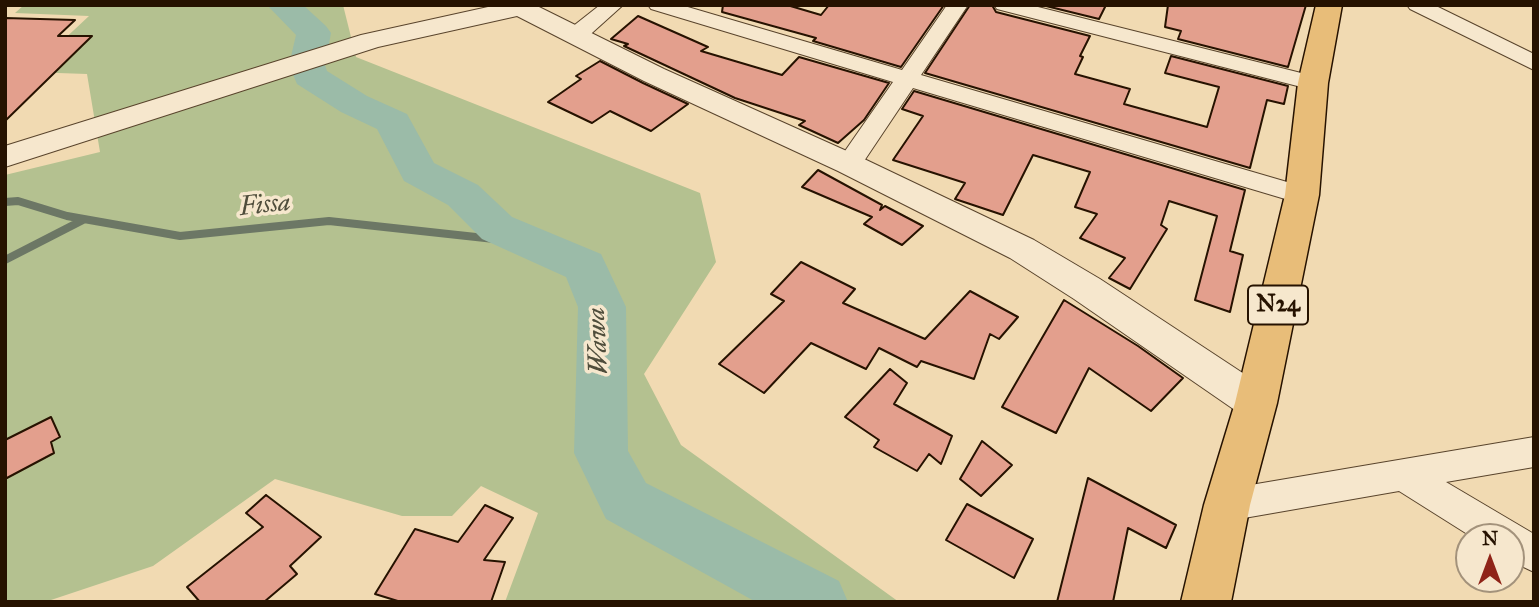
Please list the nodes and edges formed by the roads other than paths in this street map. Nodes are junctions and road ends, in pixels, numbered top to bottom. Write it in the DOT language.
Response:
graph roads {
  1 [pos="613,5"];
  2 [pos="658,5"];
  3 [pos="958,5"];
  4 [pos="1004,5"];
  5 [pos="1329,5"];
  6 [pos="1417,5"];
  7 [pos="519,6"];
  8 [pos="575,36"];
  9 [pos="1534,63"];
  10 [pos="292,66"];
  11 [pos="904,79"];
  12 [pos="1313,83"];
  13 [pos="5,157"];
  14 [pos="849,164"];
  15 [pos="1302,195"];
  16 [pos="1256,403"];
  17 [pos="1534,452"];
  18 [pos="1403,475"];
  19 [pos="1227,505"];
  20 [pos="1482,523"];
  21 [pos="1206,602"];
  1 -- 8 [label="street"];
  2 -- 11 [label="street"];
  3 -- 11 [label="street"];
  4 -- 12 [label="street"];
  5 -- 12 [label="main road, N24"];
  6 -- 9 [label="street"];
  7 -- 8 [label="street"];
  7 -- 10 [label="street"];
  8 -- 14 [label="street"];
  10 -- 13 [label="street"];
  11 -- 14 [label="street"];
  11 -- 15 [label="street"];
  12 -- 15 [label="main road, N24"];
  14 -- 16 [label="street"];
  15 -- 16 [label="main road, N24"];
  16 -- 19 [label="main road, N24"];
  17 -- 18 [label="street"];
  18 -- 19 [label="street"];
  18 -- 20 [label="street"];
  19 -- 21 [label="main road, N24"];
}
